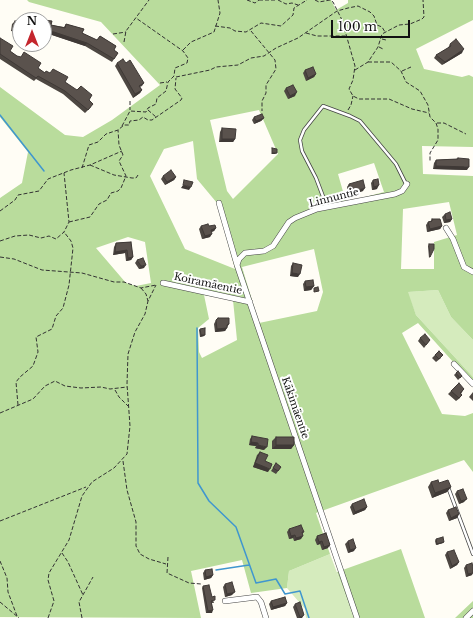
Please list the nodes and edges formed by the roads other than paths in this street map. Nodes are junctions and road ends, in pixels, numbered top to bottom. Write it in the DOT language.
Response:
graph roads {
  1 [pos="407,184"];
  2 [pos="219,203"];
  3 [pos="327,207"];
  4 [pos="446,228"];
  5 [pos="237,265"];
  6 [pos="473,272"];
  7 [pos="162,283"];
  8 [pos="250,302"];
  9 [pos="454,364"];
  10 [pos="473,384"];
  11 [pos="448,486"];
  12 [pos="473,554"];
  13 [pos="225,601"];
  14 [pos="473,611"];
  15 [pos="266,618"];
  16 [pos="357,618"];
  17 [pos="466,618"];
  1 -- 3 [label="street, Linnuntie"];
  1 -- 3 [label="lane"];
  2 -- 5 [label="street, Käkimäentie"];
  3 -- 5 [label="street, Linnuntie"];
  4 -- 6 [label="street"];
  5 -- 8 [label="street, Käkimäentie"];
  7 -- 8 [label="street, Koiramäentie"];
  8 -- 16 [label="street, Käkimäentie"];
  9 -- 10 [label="street"];
  11 -- 12 [label="lane"];
  13 -- 15 [label="street"];
  14 -- 17 [label="street"];
}
